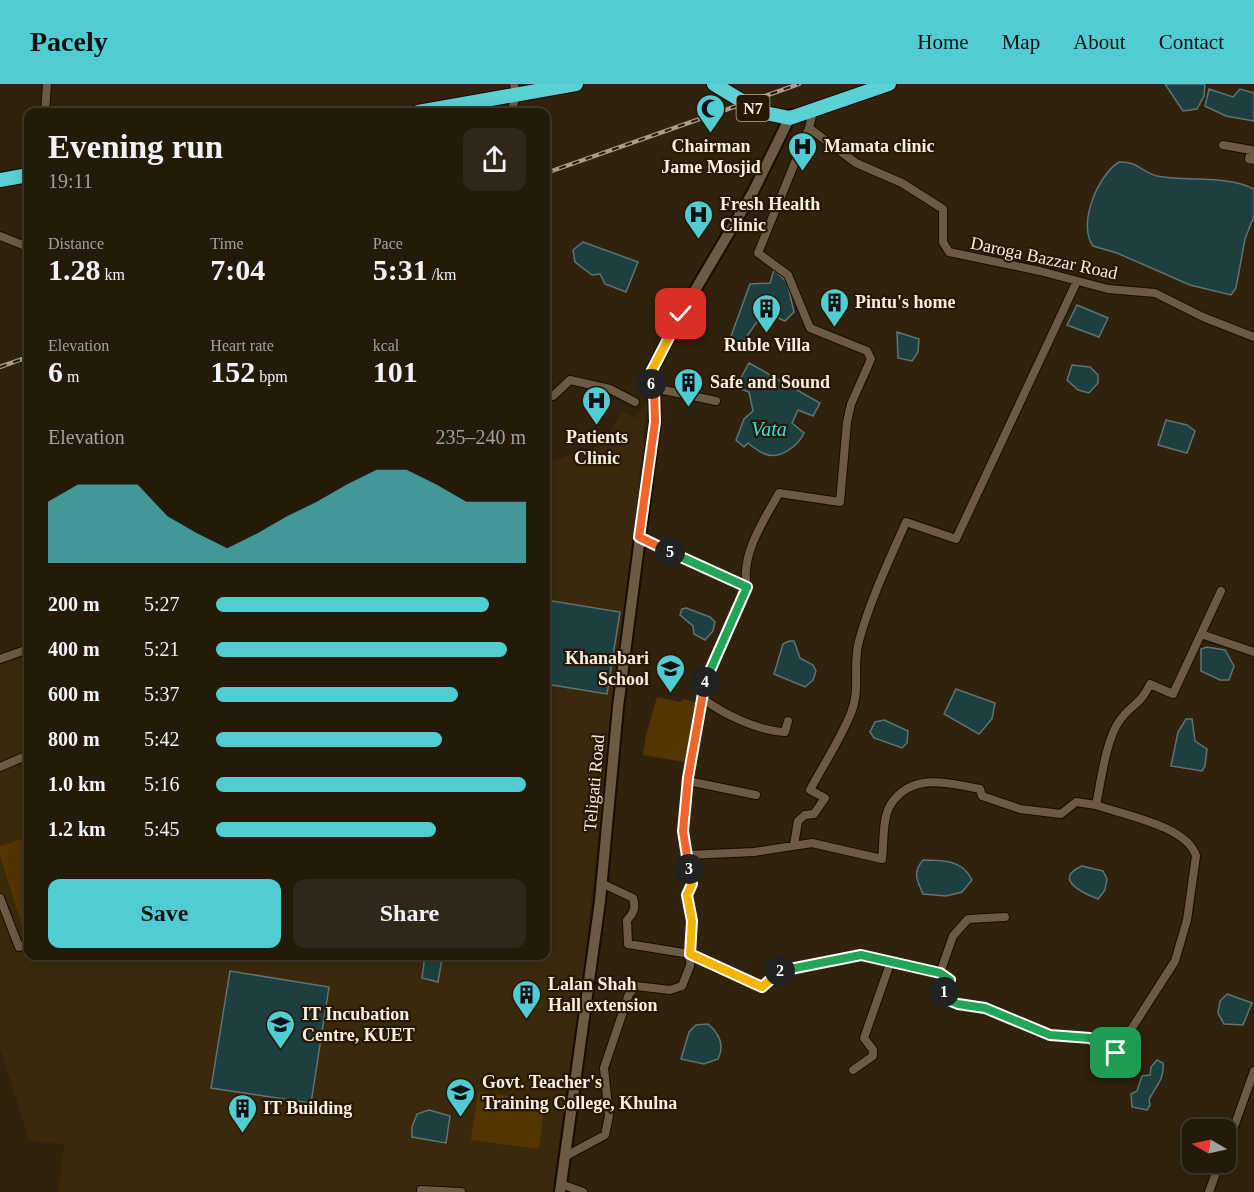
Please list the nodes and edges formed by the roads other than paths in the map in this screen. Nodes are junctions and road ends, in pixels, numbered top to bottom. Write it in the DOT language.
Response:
graph roads {
  1 [pos="47,84"];
  2 [pos="576,84"];
  3 [pos="890,84"];
  4 [pos="558,86"];
  5 [pos="720,87"];
  6 [pos="515,90"];
  7 [pos="45,108"];
  8 [pos="436,108"];
  9 [pos="512,108"];
  10 [pos="813,112"];
  11 [pos="793,117"];
  12 [pos="809,128"];
  13 [pos="1223,145"];
  14 [pos="1253,147"];
  15 [pos="1254,160"];
  16 [pos="24,176"];
  17 [pos="0,180"];
  18 [pos="0,236"];
  19 [pos="24,245"];
  20 [pos="1077,280"];
  21 [pos="1254,337"];
  22 [pos="654,388"];
  23 [pos="550,395"];
  24 [pos="716,401"];
  25 [pos="635,402"];
  26 [pos="639,537"];
  27 [pos="747,587"];
  28 [pos="1221,591"];
  29 [pos="1201,634"];
  30 [pos="24,650"];
  31 [pos="1254,652"];
  32 [pos="0,659"];
  33 [pos="702,698"];
  34 [pos="788,720"];
  35 [pos="24,757"];
  36 [pos="0,767"];
  37 [pos="688,782"];
  38 [pos="756,795"];
  39 [pos="1096,806"];
  40 [pos="794,845"];
  41 [pos="687,855"];
  42 [pos="601,883"];
  43 [pos="0,898"];
  44 [pos="1005,917"];
  45 [pos="24,945"];
  46 [pos="690,954"];
  47 [pos="891,962"];
  48 [pos="940,973"];
  49 [pos="853,1070"];
  50 [pos="1254,1071"];
  51 [pos="1236,1121"];
  52 [pos="564,1157"];
  53 [pos="1216,1173"];
  54 [pos="560,1188"];
  55 [pos="421,1192"];
  56 [pos="461,1192"];
  57 [pos="584,1192"];
  58 [pos="1209,1192"];
  1 -- 7 [label="street"];
  2 -- 4 [label="highway"];
  3 -- 10 [label="highway, N7"];
  4 -- 6 [label="highway"];
  5 -- 11 [label="highway, N7"];
  6 -- 8 [label="highway"];
  6 -- 9 [label="street"];
  10 -- 11 [label="highway, N7"];
  10 -- 12 [label="street"];
  11 -- 22 [label="main road, Teligati Road"];
  12 -- 20 [label="street, Daroga Bazzar Road"];
  12 -- 27 [label="street"];
  13 -- 14 [label="street"];
  14 -- 15 [label="street"];
  16 -- 17 [label="highway"];
  18 -- 19 [label="street"];
  20 -- 21 [label="street, Daroga Bazzar Road"];
  20 -- 40 [label="street"];
  22 -- 24 [label="street"];
  22 -- 26 [label="main road, Teligati Road"];
  23 -- 25 [label="street"];
  26 -- 27 [label="street"];
  26 -- 42 [label="main road, Teligati Road"];
  27 -- 33 [label="street"];
  28 -- 29 [label="street"];
  29 -- 31 [label="street"];
  29 -- 39 [label="street"];
  30 -- 32 [label="street"];
  33 -- 34 [label="street"];
  33 -- 37 [label="street"];
  35 -- 36 [label="street"];
  37 -- 38 [label="street"];
  37 -- 41 [label="street"];
  39 -- 40 [label="street"];
  39 -- 48 [label="street"];
  40 -- 41 [label="street"];
  41 -- 46 [label="street"];
  42 -- 46 [label="street"];
  42 -- 52 [label="main road, Teligati Road"];
  43 -- 45 [label="street"];
  44 -- 48 [label="street"];
  46 -- 47 [label="street"];
  46 -- 52 [label="street"];
  47 -- 48 [label="street"];
  47 -- 49 [label="street"];
  50 -- 51 [label="street"];
  52 -- 54 [label="main road, Teligati Road"];
  53 -- 58 [label="street"];
  54 -- 57 [label="street"];
  55 -- 56 [label="street"];
}
